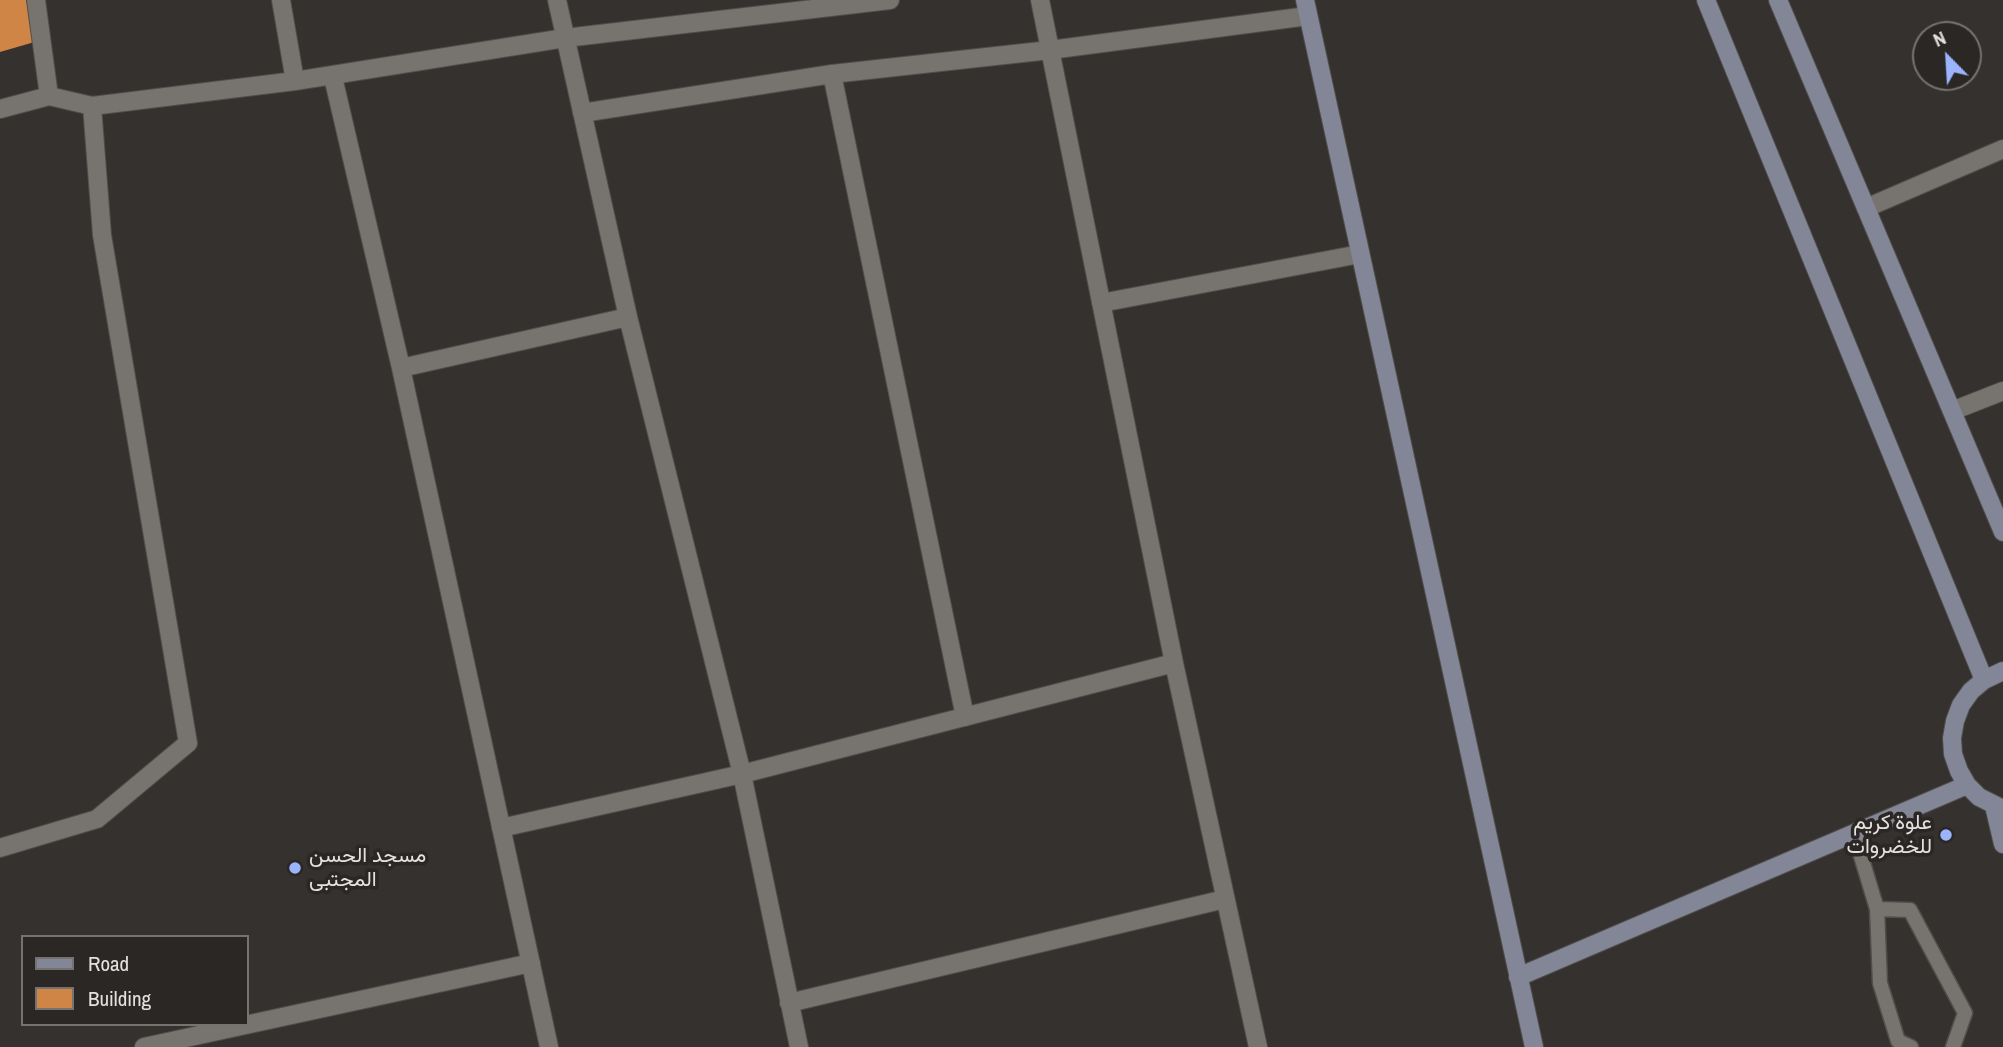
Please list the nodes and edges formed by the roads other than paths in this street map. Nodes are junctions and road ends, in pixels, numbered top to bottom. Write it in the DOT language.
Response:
graph roads {
  1 [pos="36,0"];
  2 [pos="281,0"];
  3 [pos="556,0"];
  4 [pos="890,0"];
  5 [pos="1040,0"];
  6 [pos="1706,0"];
  7 [pos="1779,0"];
  8 [pos="1306,8"];
  9 [pos="565,38"];
  10 [pos="1050,50"];
  11 [pos="832,74"];
  12 [pos="334,77"];
  13 [pos="295,81"];
  14 [pos="50,96"];
  15 [pos="92,106"];
  16 [pos="0,109"];
  17 [pos="582,113"];
  18 [pos="2003,149"];
  19 [pos="1866,208"];
  20 [pos="1360,254"];
  21 [pos="1101,303"];
  22 [pos="628,317"];
  23 [pos="401,368"];
  24 [pos="2003,391"];
  25 [pos="1952,411"];
  26 [pos="2003,532"];
  27 [pos="1174,663"];
  28 [pos="2003,671"];
  29 [pos="1984,680"];
  30 [pos="965,717"];
  31 [pos="742,774"];
  32 [pos="1967,785"];
  33 [pos="1999,808"];
  34 [pos="501,828"];
  35 [pos="1854,833"];
  36 [pos="2003,844"];
  37 [pos="0,848"];
  38 [pos="1225,899"];
  39 [pos="1877,909"];
  40 [pos="531,963"];
  41 [pos="1518,977"];
  42 [pos="789,1003"];
  43 [pos="248,1024"];
  44 [pos="241,1026"];
  45 [pos="144,1047"];
  46 [pos="549,1047"];
  47 [pos="799,1047"];
  48 [pos="1258,1047"];
  49 [pos="1534,1047"];
  50 [pos="1911,1047"];
  51 [pos="1953,1047"];
  1 -- 14 [label="street"];
  2 -- 13 [label="street"];
  3 -- 9 [label="street"];
  4 -- 9 [label="street"];
  5 -- 10 [label="street"];
  6 -- 29 [label="street"];
  7 -- 19 [label="street"];
  8 -- 10 [label="street"];
  8 -- 20 [label="street"];
  9 -- 12 [label="street"];
  9 -- 17 [label="street"];
  10 -- 11 [label="street"];
  10 -- 21 [label="street"];
  11 -- 17 [label="street"];
  11 -- 30 [label="street"];
  12 -- 13 [label="street"];
  12 -- 23 [label="street"];
  13 -- 15 [label="street"];
  14 -- 15 [label="street"];
  14 -- 16 [label="street"];
  15 -- 37 [label="street"];
  17 -- 22 [label="street"];
  18 -- 19 [label="street"];
  19 -- 25 [label="street"];
  20 -- 21 [label="street"];
  20 -- 41 [label="street"];
  21 -- 27 [label="street"];
  22 -- 23 [label="street"];
  22 -- 31 [label="street"];
  23 -- 34 [label="street"];
  24 -- 25 [label="street"];
  25 -- 26 [label="street"];
  27 -- 30 [label="street"];
  27 -- 38 [label="street"];
  28 -- 29 [label="street"];
  29 -- 32 [label="street"];
  30 -- 31 [label="street"];
  31 -- 34 [label="street"];
  31 -- 42 [label="street"];
  32 -- 33 [label="street"];
  32 -- 35 [label="street"];
  33 -- 36 [label="street"];
  34 -- 40 [label="street"];
  35 -- 39 [label="lane"];
  35 -- 41 [label="street"];
  38 -- 42 [label="street"];
  38 -- 48 [label="street"];
  39 -- 50 [label="lane"];
  39 -- 51 [label="lane"];
  40 -- 43 [label="street"];
  40 -- 46 [label="street"];
  41 -- 49 [label="street"];
  42 -- 47 [label="street"];
  44 -- 45 [label="street"];
}
